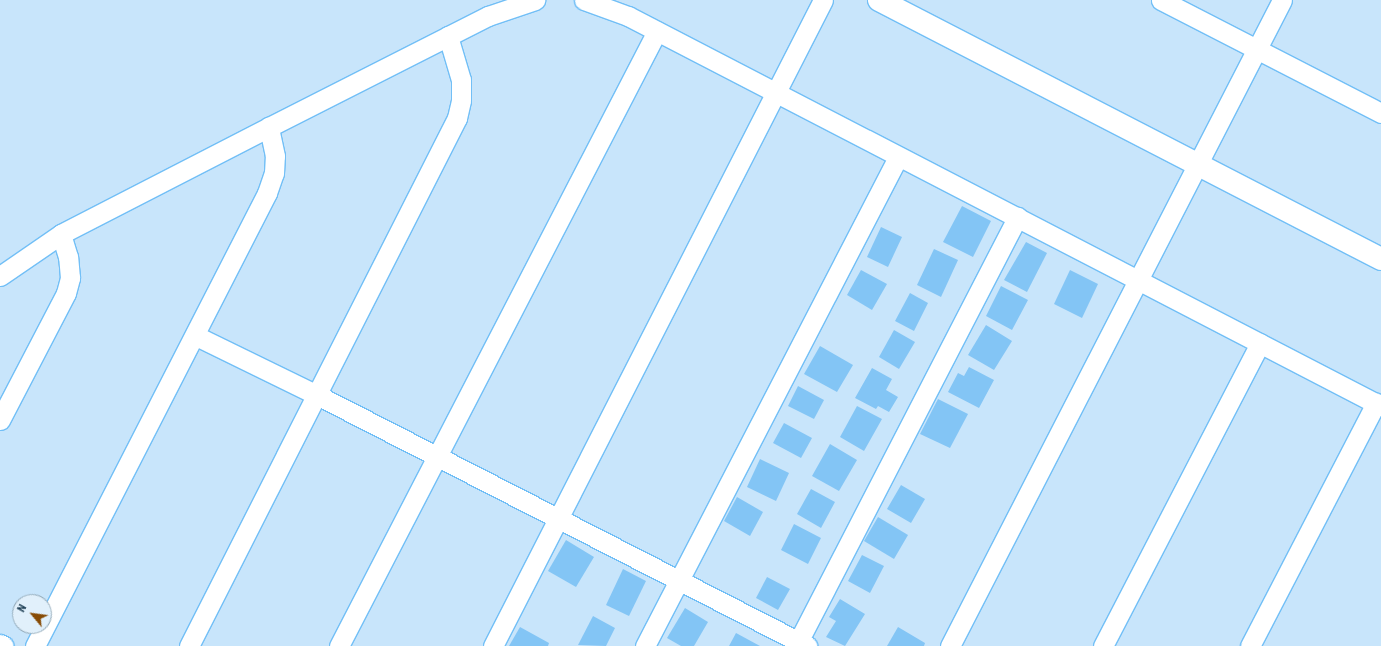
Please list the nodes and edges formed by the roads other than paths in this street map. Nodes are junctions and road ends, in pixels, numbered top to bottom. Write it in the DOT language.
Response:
graph roads {
  1 [pos="535,0"];
  2 [pos="823,0"];
  3 [pos="879,0"];
  4 [pos="1161,0"];
  5 [pos="1282,0"];
  6 [pos="592,1"];
  7 [pos="657,31"];
  8 [pos="448,36"];
  9 [pos="1256,49"];
  10 [pos="775,93"];
  11 [pos="1380,110"];
  12 [pos="269,127"];
  13 [pos="898,156"];
  14 [pos="1196,163"];
  15 [pos="1017,217"];
  16 [pos="61,234"];
  17 [pos="1381,259"];
  18 [pos="0,276"];
  19 [pos="1140,280"];
  20 [pos="196,336"];
  21 [pos="1260,343"];
  22 [pos="318,394"];
  23 [pos="1379,404"];
  24 [pos="0,420"];
  25 [pos="437,456"];
  26 [pos="557,520"];
  27 [pos="679,579"];
  28 [pos="0,644"];
  29 [pos="800,644"];
  30 [pos="4,646"];
  31 [pos="34,646"];
  32 [pos="189,646"];
  33 [pos="339,646"];
  34 [pos="493,646"];
  35 [pos="645,646"];
  36 [pos="950,646"];
  37 [pos="1103,646"];
  38 [pos="1250,646"];
  1 -- 8 [label="street"];
  2 -- 10 [label="street"];
  3 -- 14 [label="street"];
  4 -- 9 [label="street"];
  5 -- 9 [label="street"];
  6 -- 7 [label="street"];
  7 -- 10 [label="street"];
  7 -- 25 [label="street"];
  8 -- 12 [label="street"];
  8 -- 22 [label="street"];
  9 -- 11 [label="street"];
  9 -- 14 [label="street"];
  10 -- 13 [label="street"];
  10 -- 26 [label="street"];
  12 -- 16 [label="street"];
  12 -- 20 [label="street"];
  13 -- 15 [label="street"];
  13 -- 27 [label="street"];
  14 -- 17 [label="street"];
  14 -- 19 [label="street"];
  15 -- 19 [label="street"];
  15 -- 29 [label="street"];
  16 -- 18 [label="street"];
  16 -- 24 [label="street"];
  19 -- 21 [label="street"];
  19 -- 36 [label="street"];
  20 -- 22 [label="street"];
  20 -- 31 [label="street"];
  21 -- 23 [label="street"];
  21 -- 37 [label="street"];
  22 -- 25 [label="street"];
  22 -- 32 [label="street"];
  23 -- 38 [label="street"];
  25 -- 26 [label="street"];
  25 -- 33 [label="street"];
  26 -- 27 [label="street"];
  26 -- 34 [label="street"];
  27 -- 29 [label="street"];
  27 -- 35 [label="street"];
  28 -- 30 [label="street"];
}
